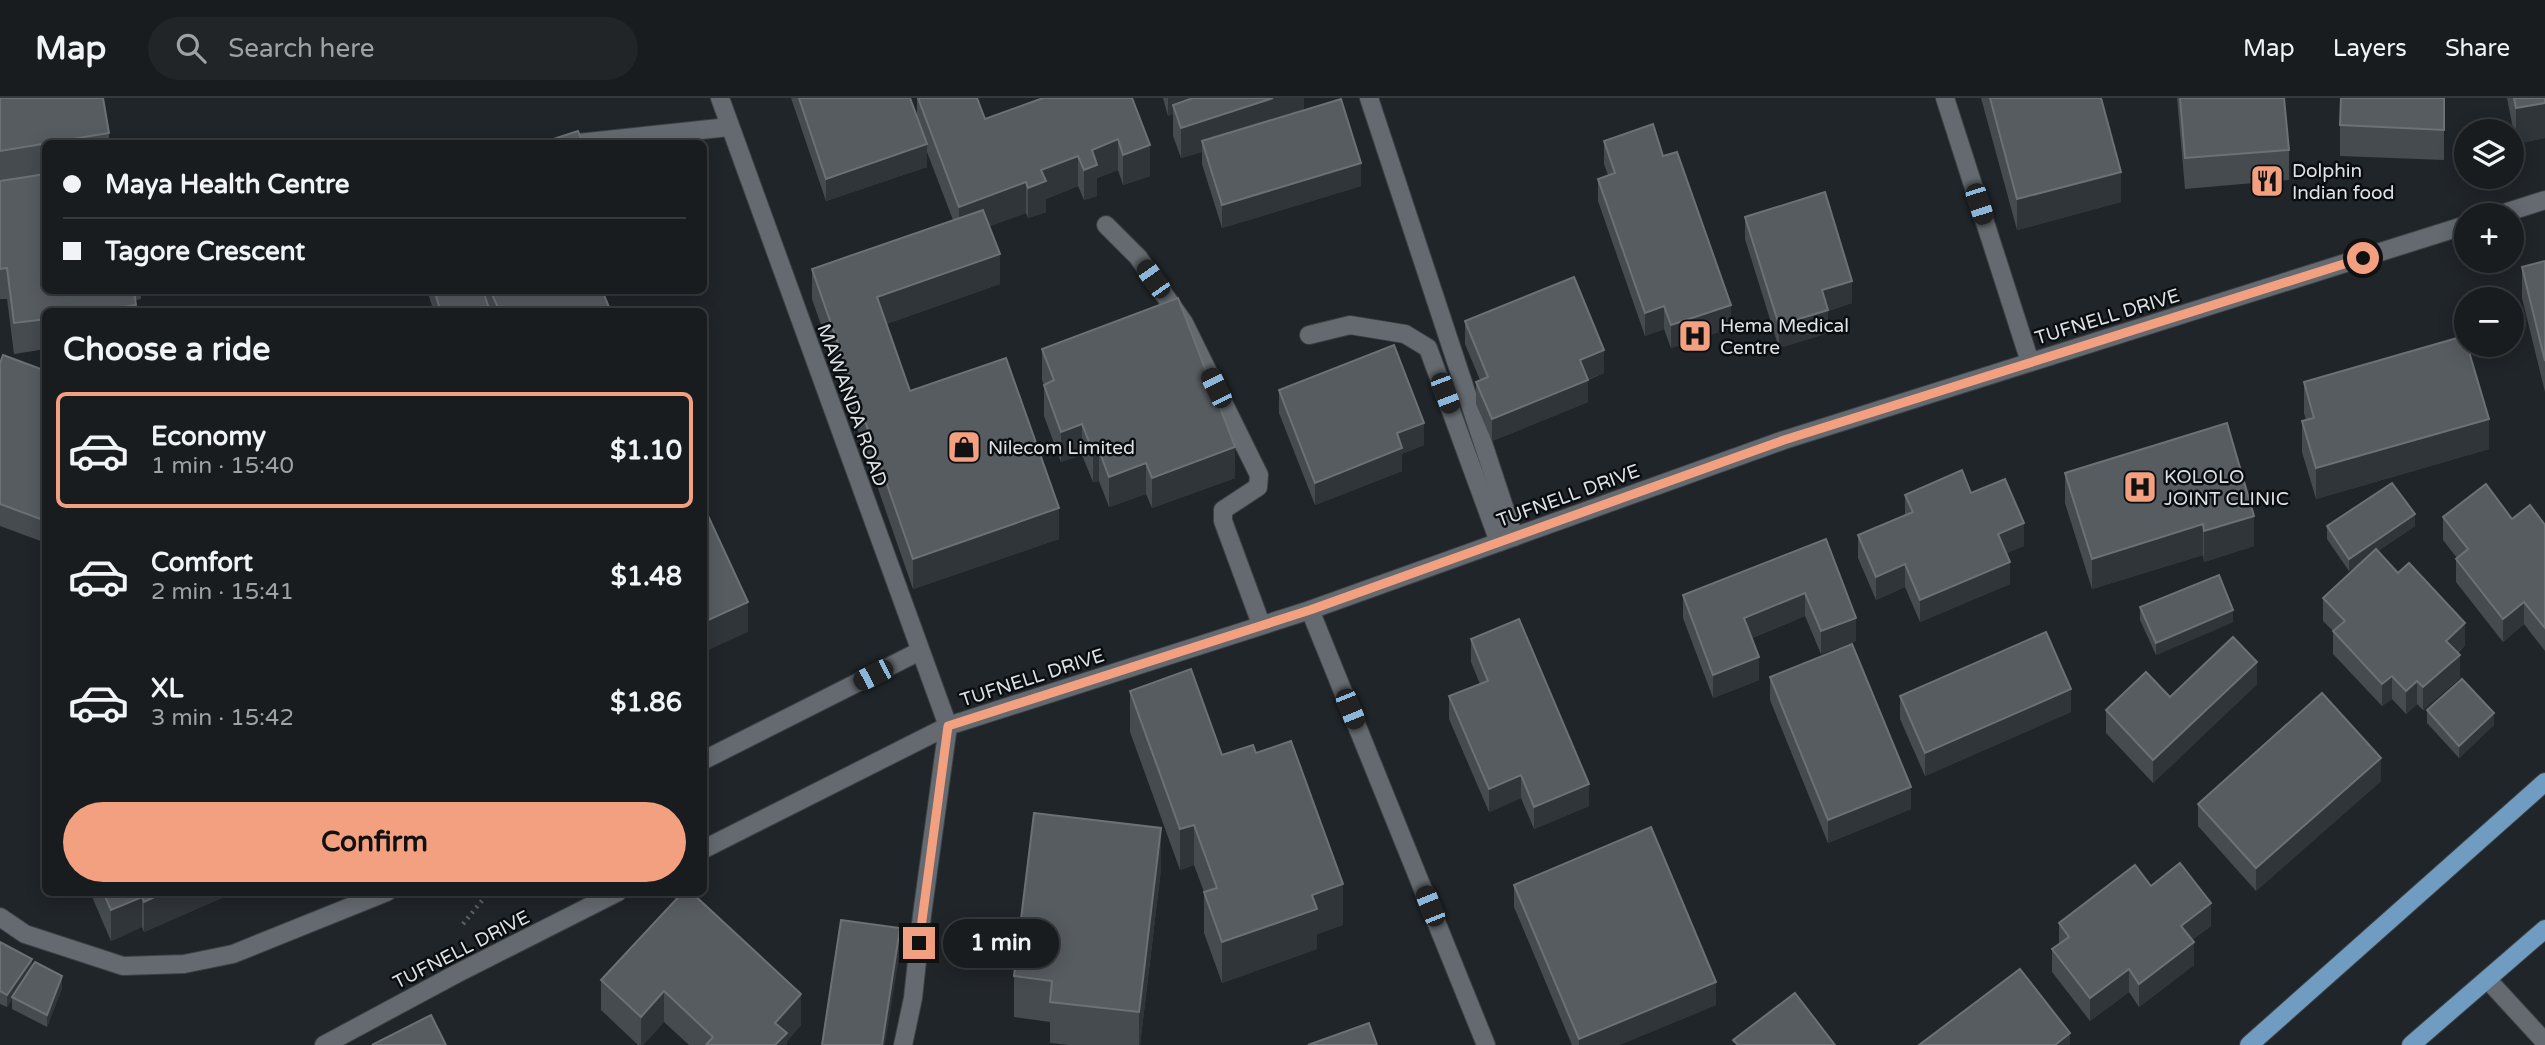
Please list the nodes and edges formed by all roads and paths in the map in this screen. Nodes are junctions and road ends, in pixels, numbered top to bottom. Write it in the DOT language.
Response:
graph roads {
  1 [pos="720,98"];
  2 [pos="1369,98"];
  3 [pos="1945,98"];
  4 [pos="729,127"];
  5 [pos="607,140"];
  6 [pos="2545,200"];
  7 [pos="2524,207"];
  8 [pos="1106,225"];
  9 [pos="2454,229"];
  10 [pos="1309,335"];
  11 [pos="2030,362"];
  12 [pos="1507,539"];
  13 [pos="1310,610"];
  14 [pos="1261,624"];
  15 [pos="920,651"];
  16 [pos="948,726"];
  17 [pos="707,758"];
  18 [pos="2545,782"];
  19 [pos="707,847"];
  20 [pos="610,896"];
  21 [pos="363,897"];
  22 [pos="0,918"];
  23 [pos="2545,929"];
  24 [pos="2488,980"];
  25 [pos="2545,1042"];
  26 [pos="324,1045"];
  27 [pos="902,1045"];
  28 [pos="1486,1045"];
  29 [pos="2249,1045"];
  30 [pos="2411,1045"];
  1 -- 4 [label="street, MAWANDA ROAD"];
  2 -- 12 [label="street"];
  3 -- 11 [label="street"];
  4 -- 5 [label="street"];
  4 -- 15 [label="street, MAWANDA ROAD"];
  6 -- 7 [label="street"];
  8 -- 14 [label="street"];
  9 -- 11 [label="street, TUFNELL DRIVE"];
  10 -- 12 [label="street"];
  11 -- 12 [label="street, TUFNELL DRIVE"];
  12 -- 13 [label="street, TUFNELL DRIVE"];
  13 -- 14 [label="street, TUFNELL DRIVE"];
  13 -- 28 [label="street"];
  14 -- 16 [label="street, TUFNELL DRIVE"];
  15 -- 16 [label="street, MAWANDA ROAD"];
  15 -- 17 [label="street"];
  16 -- 19 [label="street, TUFNELL DRIVE"];
  16 -- 27 [label="street"];
  18 -- 29 [label="main road"];
  20 -- 26 [label="street, TUFNELL DRIVE"];
  21 -- 22 [label="street"];
  23 -- 24 [label="main road"];
  24 -- 25 [label="street"];
  24 -- 30 [label="main road"];
}
